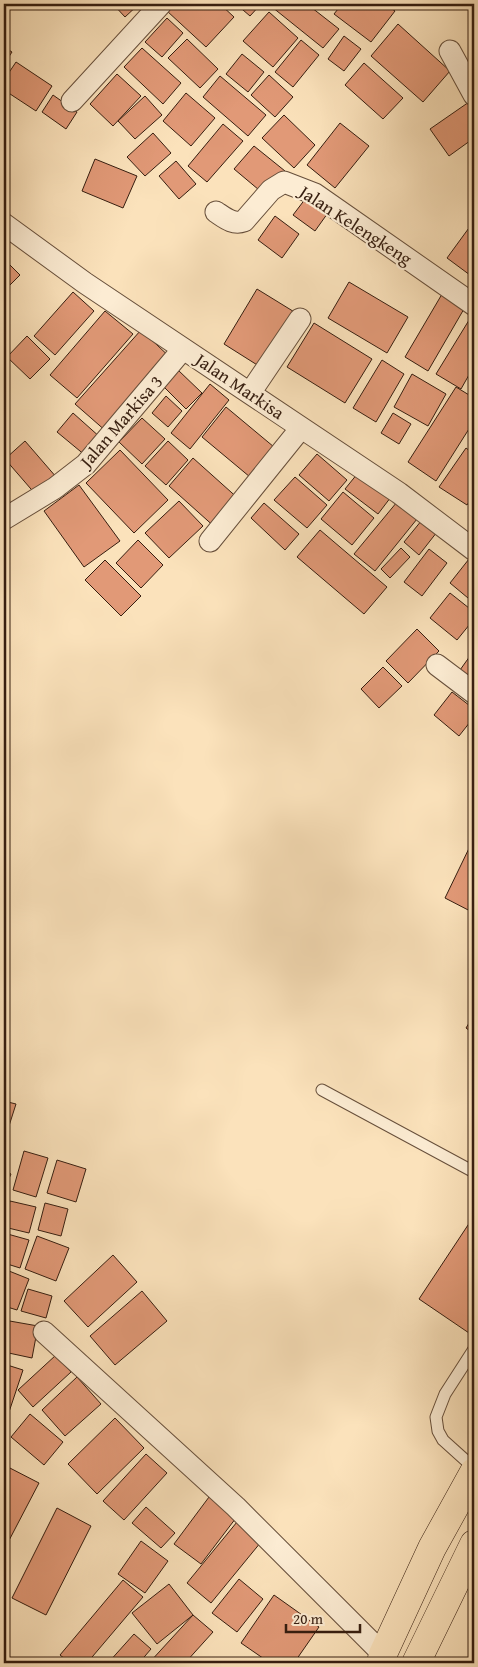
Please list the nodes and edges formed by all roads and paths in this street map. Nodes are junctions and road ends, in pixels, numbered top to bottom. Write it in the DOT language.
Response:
graph roads {
  1 [pos="161,4"];
  2 [pos="450,51"];
  3 [pos="474,95"];
  4 [pos="72,101"];
  5 [pos="216,212"];
  6 [pos="8,234"];
  7 [pos="474,305"];
  8 [pos="300,319"];
  9 [pos="183,349"];
  10 [pos="250,394"];
  11 [pos="302,428"];
  12 [pos="4,519"];
  13 [pos="210,541"];
  14 [pos="474,550"];
  15 [pos="437,665"];
  16 [pos="474,693"];
  17 [pos="322,1090"];
  18 [pos="474,1172"];
  19 [pos="44,1332"];
  20 [pos="474,1349"];
  21 [pos="474,1468"];
  22 [pos="474,1472"];
  23 [pos="474,1544"];
  24 [pos="468,1573"];
  25 [pos="382,1659"];
  26 [pos="416,1663"];
  1 -- 4 [label="street"];
  2 -- 3 [label="street"];
  5 -- 7 [label="street, Jalan Kelengkeng"];
  6 -- 9 [label="street, Jalan Markisa"];
  8 -- 10 [label="street"];
  9 -- 10 [label="street, Jalan Markisa"];
  9 -- 12 [label="street, Jalan Markisa 3"];
  10 -- 11 [label="street, Jalan Markisa"];
  11 -- 13 [label="street"];
  11 -- 14 [label="street, Jalan Markisa"];
  15 -- 16 [label="street"];
  17 -- 18 [label="lane"];
  19 -- 25 [label="street"];
  20 -- 21 [label="lane"];
  22 -- 25 [label="main road"];
  23 -- 24 [label="main road"];
  24 -- 26 [label="main road"];
}
